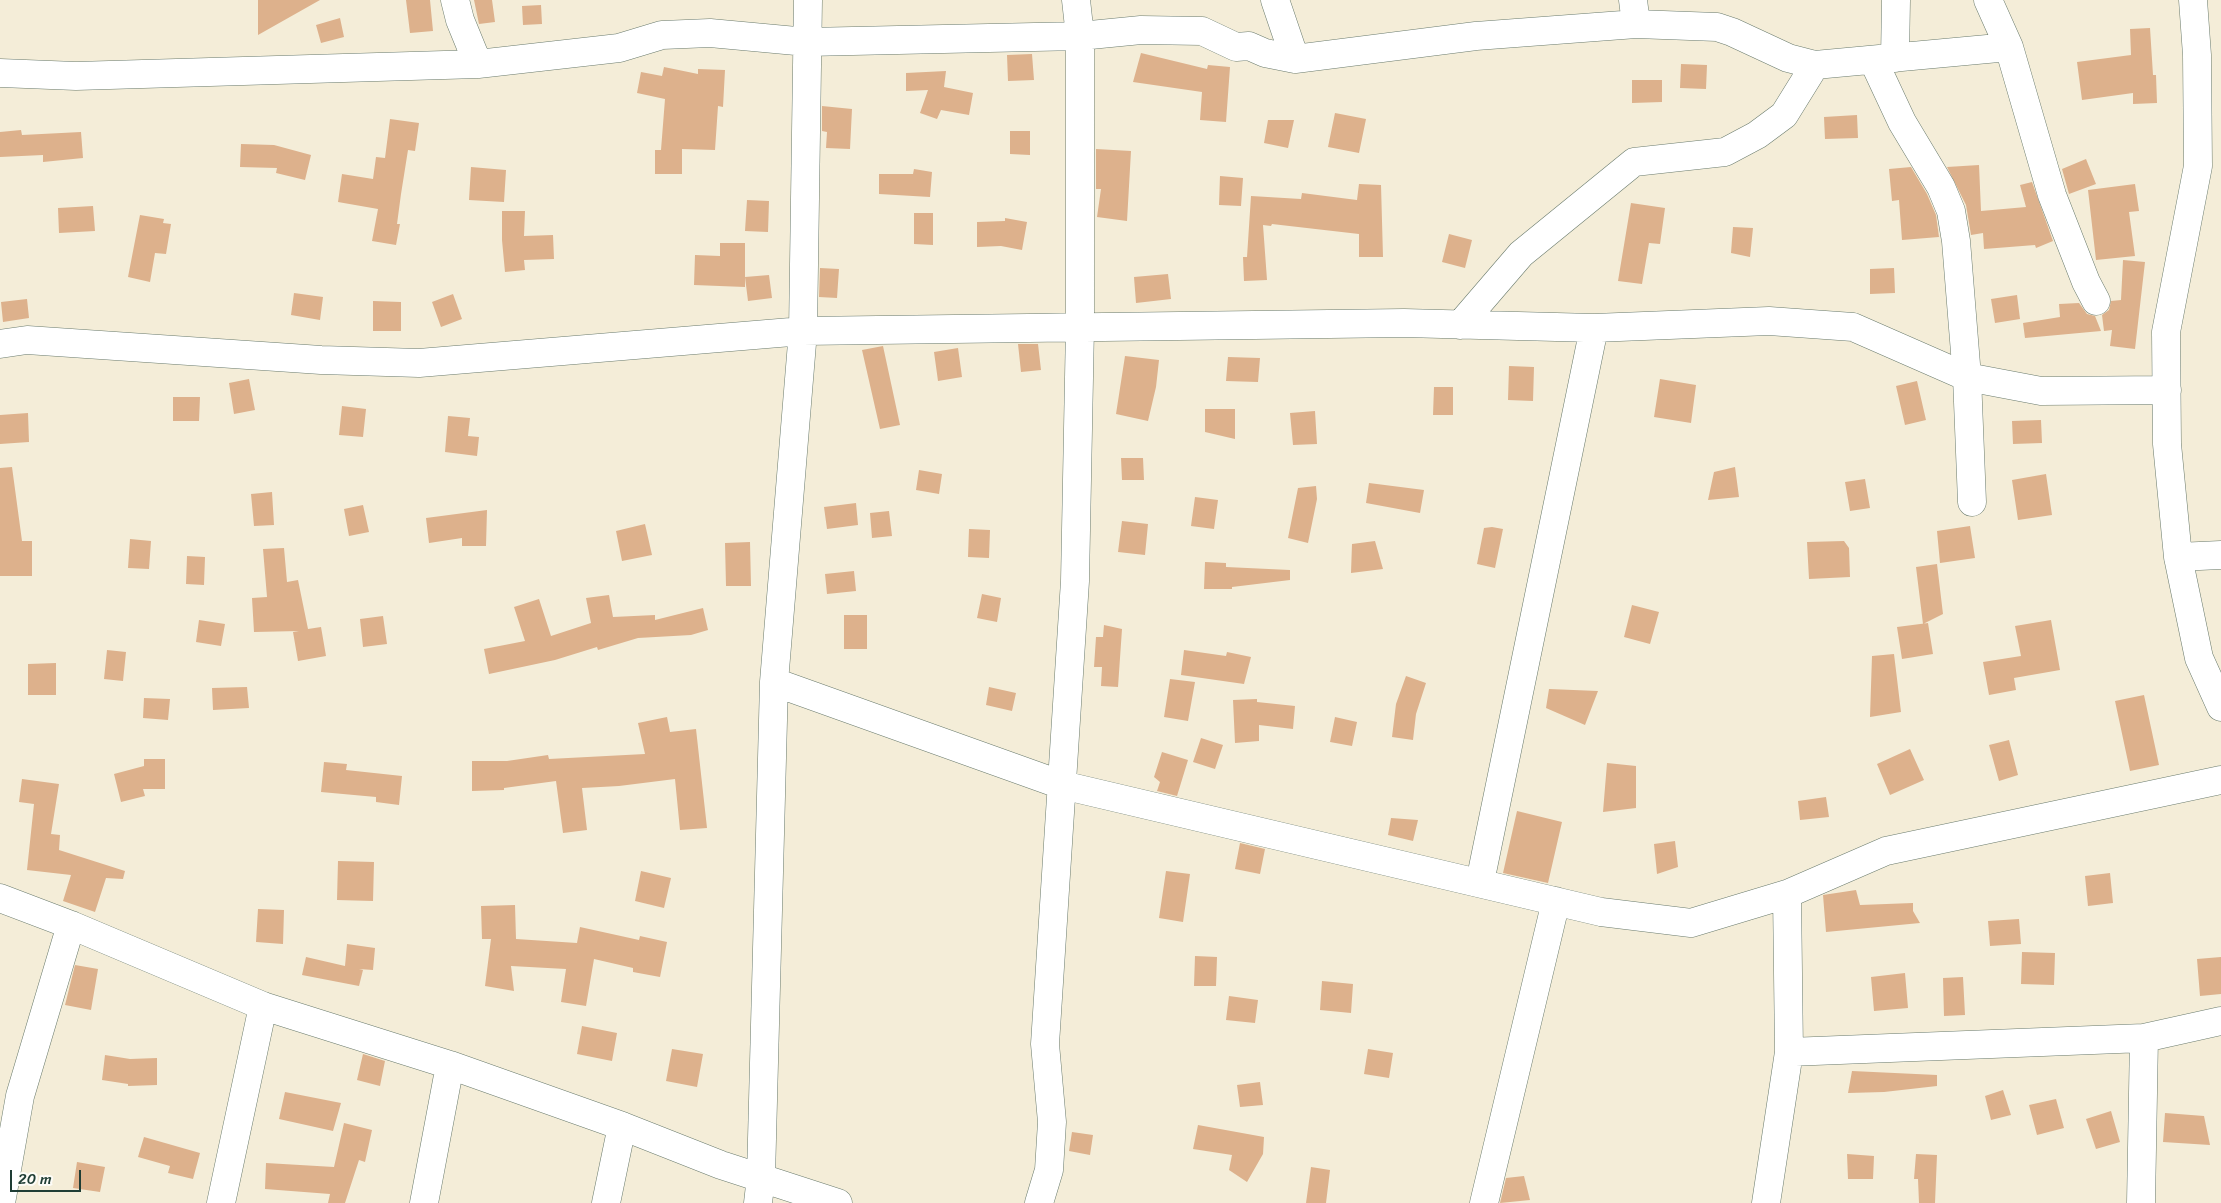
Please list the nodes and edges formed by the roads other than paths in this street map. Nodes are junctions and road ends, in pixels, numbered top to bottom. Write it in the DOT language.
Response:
graph roads {
  1 [pos="455,0"];
  2 [pos="808,0"];
  3 [pos="1076,0"];
  4 [pos="1276,0"];
  5 [pos="1896,0"];
  6 [pos="1988,0"];
  7 [pos="2193,0"];
  8 [pos="1634,12"];
  9 [pos="1080,36"];
  10 [pos="808,42"];
  11 [pos="2009,47"];
  12 [pos="1295,59"];
  13 [pos="1884,59"];
  14 [pos="478,64"];
  15 [pos="1815,65"];
  16 [pos="0,73"];
  17 [pos="2096,300"];
  18 [pos="1460,324"];
  19 [pos="1080,327"];
  20 [pos="1594,328"];
  21 [pos="803,331"];
  22 [pos="0,344"];
  23 [pos="1967,377"];
  24 [pos="2167,390"];
  25 [pos="1972,502"];
  26 [pos="2221,555"];
  27 [pos="2178,558"];
  28 [pos="774,682"];
  29 [pos="2221,707"];
  30 [pos="2221,780"];
  31 [pos="1062,785"];
  32 [pos="1480,882"];
  33 [pos="1787,894"];
  34 [pos="0,898"];
  35 [pos="1556,901"];
  36 [pos="72,925"];
  37 [pos="263,1006"];
  38 [pos="2221,1021"];
  39 [pos="2144,1038"];
  40 [pos="1788,1052"];
  41 [pos="450,1065"];
  42 [pos="622,1126"];
  43 [pos="759,1190"];
  44 [pos="1,1203"];
  45 [pos="222,1203"];
  46 [pos="424,1203"];
  47 [pos="606,1203"];
  48 [pos="838,1203"];
  49 [pos="1039,1203"];
  50 [pos="1484,1203"];
  51 [pos="1766,1203"];
  52 [pos="2141,1203"];
  1 -- 14 [label="street"];
  2 -- 10 [label="street"];
  3 -- 9 [label="street"];
  4 -- 12 [label="street"];
  5 -- 13 [label="street"];
  6 -- 11 [label="street"];
  7 -- 24 [label="street"];
  8 -- 12 [label="street"];
  8 -- 15 [label="street"];
  9 -- 10 [label="street"];
  9 -- 12 [label="street"];
  9 -- 19 [label="street"];
  10 -- 14 [label="street"];
  10 -- 21 [label="street"];
  11 -- 13 [label="street"];
  11 -- 17 [label="street"];
  13 -- 15 [label="street"];
  13 -- 23 [label="street"];
  14 -- 16 [label="street"];
  15 -- 18 [label="street"];
  18 -- 19 [label="street"];
  18 -- 20 [label="street"];
  19 -- 21 [label="street"];
  19 -- 31 [label="street"];
  20 -- 23 [label="street"];
  20 -- 32 [label="street"];
  21 -- 22 [label="street"];
  21 -- 28 [label="street"];
  23 -- 24 [label="street"];
  23 -- 25 [label="street"];
  24 -- 27 [label="street"];
  26 -- 27 [label="street"];
  27 -- 29 [label="street"];
  28 -- 31 [label="street"];
  28 -- 43 [label="street"];
  30 -- 33 [label="street"];
  31 -- 32 [label="street"];
  31 -- 49 [label="street"];
  32 -- 35 [label="street"];
  33 -- 35 [label="street"];
  33 -- 40 [label="street"];
  34 -- 36 [label="street"];
  35 -- 50 [label="street"];
  36 -- 37 [label="street"];
  36 -- 44 [label="street"];
  37 -- 41 [label="street"];
  37 -- 45 [label="street"];
  38 -- 39 [label="street"];
  39 -- 40 [label="street"];
  39 -- 52 [label="street"];
  40 -- 51 [label="street"];
  41 -- 42 [label="street"];
  41 -- 46 [label="street"];
  42 -- 43 [label="street"];
  42 -- 47 [label="street"];
  43 -- 48 [label="street"];
}
